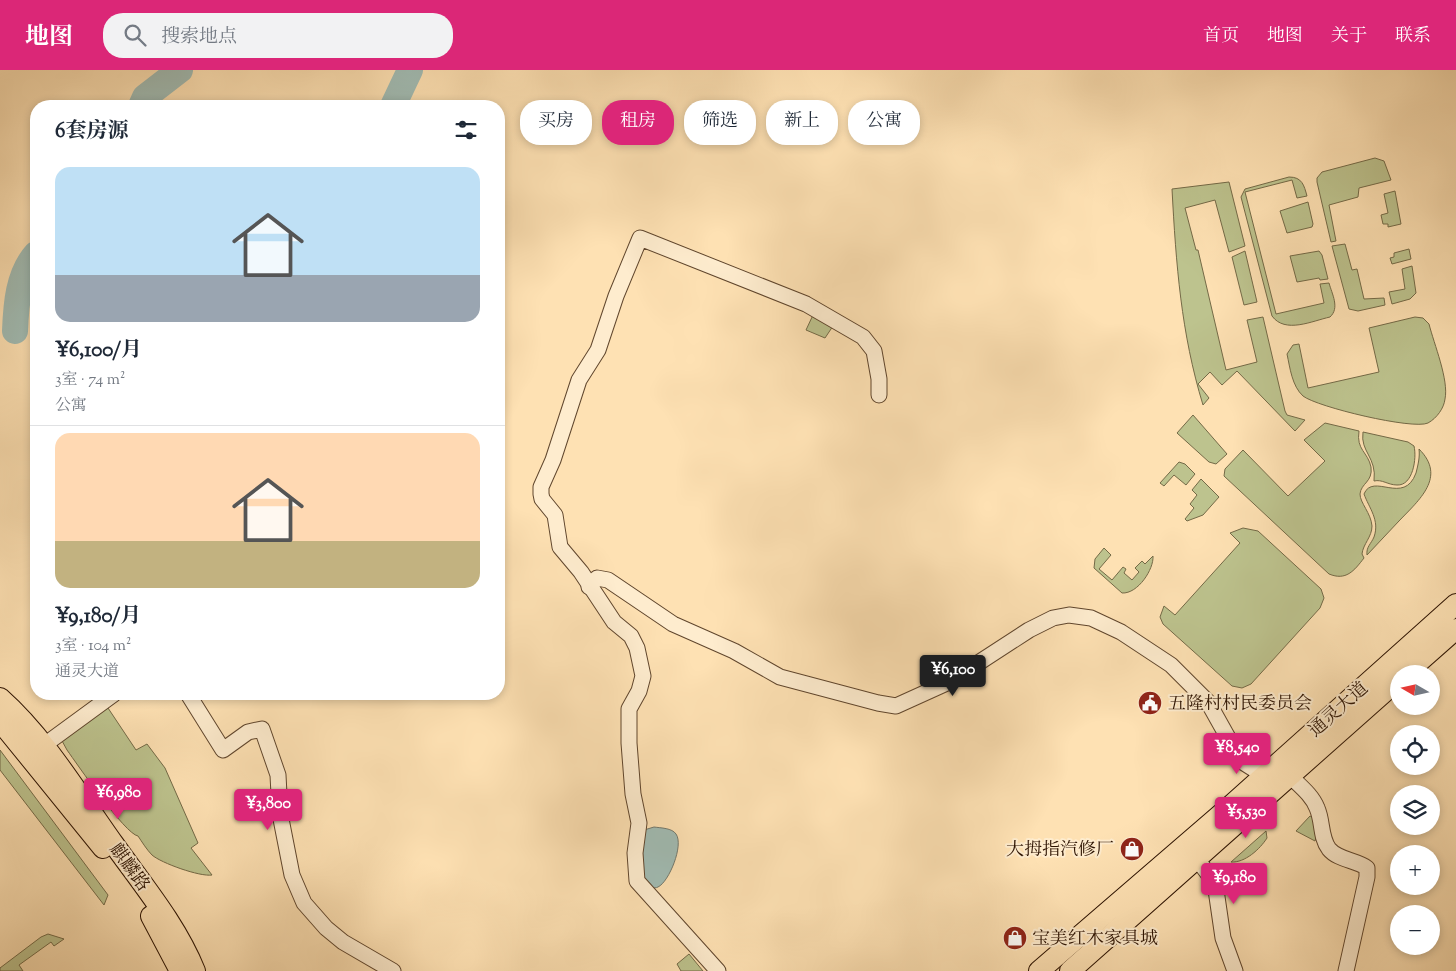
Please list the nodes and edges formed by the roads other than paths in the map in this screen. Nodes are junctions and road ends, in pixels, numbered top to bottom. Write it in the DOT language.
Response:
graph roads {
  1 [pos="879,395"];
  2 [pos="589,587"];
  3 [pos="1456,604"];
  4 [pos="1456,630"];
  5 [pos="1415,665"];
  6 [pos="1390,687"];
  7 [pos="0,698"];
  8 [pos="106,700"];
  9 [pos="192,700"];
  10 [pos="0,721"];
  11 [pos="43,746"];
  12 [pos="1263,775"];
  13 [pos="1290,776"];
  14 [pos="1197,859"];
  15 [pos="180,971"];
  16 [pos="195,971"];
  17 [pos="393,971"];
  18 [pos="718,971"];
  19 [pos="1039,971"];
  20 [pos="1070,971"];
  21 [pos="1235,971"];
  22 [pos="1346,971"];
  1 -- 2 [label="street"];
  2 -- 12 [label="street"];
  2 -- 18 [label="street"];
  3 -- 12 [label="main road, 通灵大道"];
  4 -- 5 [label="main road"];
  6 -- 13 [label="main road, 通灵大道"];
  7 -- 11 [label="main road, 麒麟路"];
  8 -- 11 [label="street"];
  9 -- 17 [label="street"];
  10 -- 15 [label="main road, 麒麟路"];
  11 -- 16 [label="main road, 麒麟路"];
  12 -- 19 [label="main road, 通灵大道"];
  13 -- 14 [label="main road, 通灵大道"];
  13 -- 22 [label="street"];
  14 -- 20 [label="main road, 通灵大道"];
  14 -- 21 [label="street"];
}
